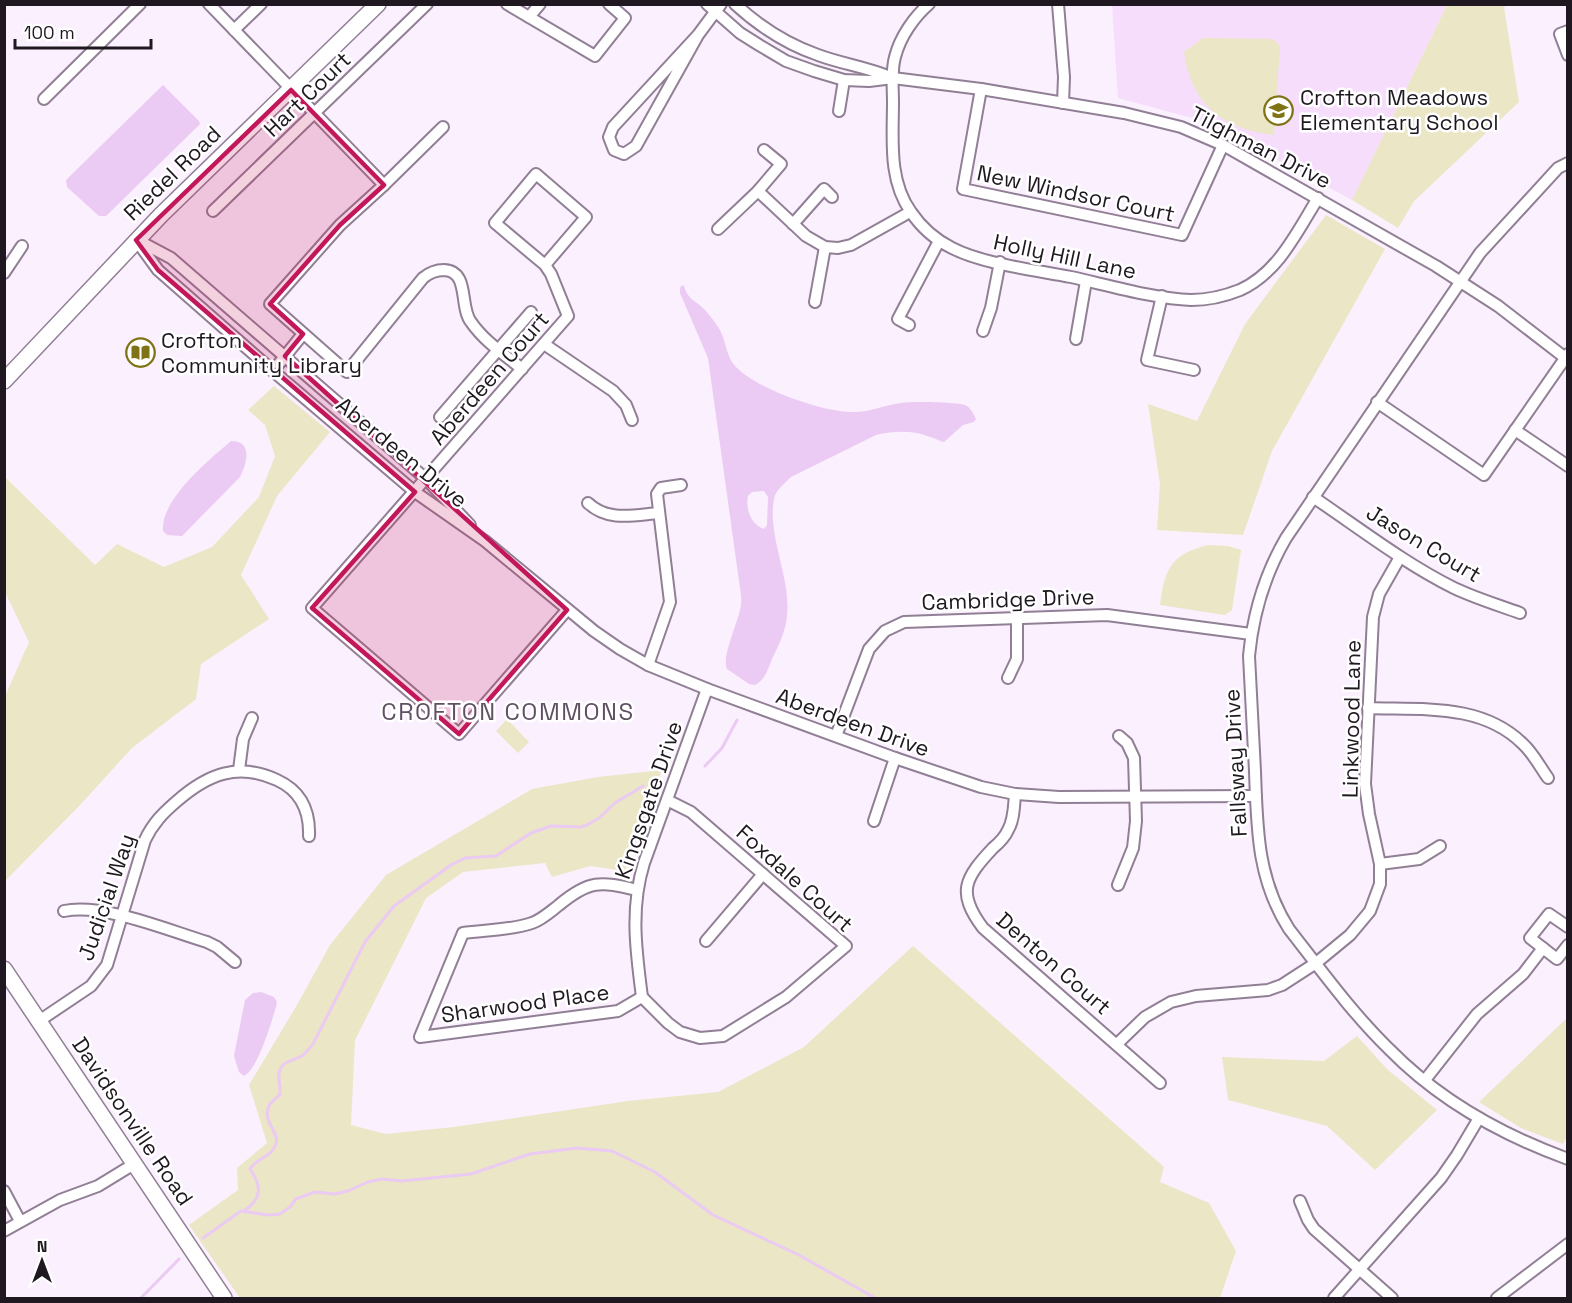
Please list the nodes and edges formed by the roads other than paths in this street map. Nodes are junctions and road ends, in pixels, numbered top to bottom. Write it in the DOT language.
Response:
graph roads {
  1 [pos="140,4"];
  2 [pos="209,4"];
  3 [pos="261,4"];
  4 [pos="378,4"];
  5 [pos="427,4"];
  6 [pos="507,4"];
  7 [pos="540,4"];
  8 [pos="609,4"];
  9 [pos="735,4"];
  10 [pos="929,4"];
  11 [pos="1058,4"];
  12 [pos="714,7"];
  13 [pos="529,17"];
  14 [pos="234,30"];
  15 [pos="1568,31"];
  16 [pos="698,35"];
  17 [pos="1568,55"];
  18 [pos="893,78"];
  19 [pos="844,80"];
  20 [pos="981,89"];
  21 [pos="291,90"];
  22 [pos="44,99"];
  23 [pos="1063,103"];
  24 [pos="839,111"];
  25 [pos="314,114"];
  26 [pos="443,128"];
  27 [pos="1223,145"];
  28 [pos="764,150"];
  29 [pos="1568,163"];
  30 [pos="384,185"];
  31 [pos="758,191"];
  32 [pos="832,197"];
  33 [pos="1318,198"];
  34 [pos="213,211"];
  35 [pos="910,212"];
  36 [pos="793,224"];
  37 [pos="718,229"];
  38 [pos="136,240"];
  39 [pos="939,241"];
  40 [pos="22,246"];
  41 [pos="825,247"];
  42 [pos="1000,262"];
  43 [pos="544,265"];
  44 [pos="4,273"];
  45 [pos="1086,280"];
  46 [pos="1461,282"];
  47 [pos="1162,296"];
  48 [pos="815,302"];
  49 [pos="531,312"];
  50 [pos="909,325"];
  51 [pos="984,331"];
  52 [pos="303,334"];
  53 [pos="1076,339"];
  54 [pos="544,344"];
  55 [pos="499,349"];
  56 [pos="285,356"];
  57 [pos="1567,357"];
  58 [pos="522,369"];
  59 [pos="1194,370"];
  60 [pos="273,371"];
  61 [pos="4,381"];
  62 [pos="1377,402"];
  63 [pos="440,417"];
  64 [pos="632,420"];
  65 [pos="1515,430"];
  66 [pos="1568,466"];
  67 [pos="426,479"];
  68 [pos="681,485"];
  69 [pos="415,492"];
  70 [pos="1313,497"];
  71 [pos="588,503"];
  72 [pos="659,513"];
  73 [pos="485,541"];
  74 [pos="1400,557"];
  75 [pos="567,610"];
  76 [pos="1520,613"];
  77 [pos="1017,618"];
  78 [pos="1251,634"];
  79 [pos="648,665"];
  80 [pos="1008,678"];
  81 [pos="707,689"];
  82 [pos="1368,708"];
  83 [pos="252,718"];
  84 [pos="836,736"];
  85 [pos="1119,736"];
  86 [pos="896,758"];
  87 [pos="239,771"];
  88 [pos="1548,778"];
  89 [pos="1015,794"];
  90 [pos="1136,796"];
  91 [pos="1256,796"];
  92 [pos="667,800"];
  93 [pos="874,821"];
  94 [pos="309,836"];
  95 [pos="1440,846"];
  96 [pos="1380,864"];
  97 [pos="763,874"];
  98 [pos="1118,885"];
  99 [pos="637,890"];
  100 [pos="64,911"];
  101 [pos="122,917"];
  102 [pos="1568,927"];
  103 [pos="706,941"];
  104 [pos="1568,945"];
  105 [pos="1543,948"];
  106 [pos="235,962"];
  107 [pos="1316,963"];
  108 [pos="4,969"];
  109 [pos="642,997"];
  110 [pos="39,1021"];
  111 [pos="1117,1044"];
  112 [pos="1425,1080"];
  113 [pos="1161,1083"];
  114 [pos="1479,1118"];
  115 [pos="1568,1158"];
  116 [pos="134,1164"];
  117 [pos="4,1191"];
  118 [pos="1300,1201"];
  119 [pos="20,1221"];
  120 [pos="4,1231"];
  121 [pos="1568,1245"];
  122 [pos="1359,1270"];
  123 [pos="224,1299"];
  124 [pos="1334,1299"];
  125 [pos="1392,1299"];
  126 [pos="1497,1299"];
  1 -- 22 [label="street"];
  2 -- 14 [label="street"];
  3 -- 14 [label="street"];
  4 -- 21 [label="street, Riedel Road"];
  5 -- 25 [label="street, Hart Court"];
  6 -- 13 [label="street"];
  7 -- 13 [label="street"];
  8 -- 13 [label="street"];
  9 -- 18 [label="street, Tilghman Drive"];
  10 -- 18 [label="street, Holly Hill Lane"];
  11 -- 23 [label="street"];
  12 -- 16 [label="street"];
  12 -- 19 [label="street, Tilghman Drive"];
  14 -- 21 [label="street"];
  15 -- 17 [label="street"];
  16 -- 16 [label="street"];
  18 -- 19 [label="street, Tilghman Drive"];
  18 -- 20 [label="street, Tilghman Drive"];
  18 -- 35 [label="street, Holly Hill Lane"];
  19 -- 24 [label="street"];
  20 -- 23 [label="street, Tilghman Drive"];
  20 -- 27 [label="street, New Windsor Court"];
  21 -- 25 [label="street"];
  21 -- 38 [label="street, Riedel Road"];
  23 -- 27 [label="street, Tilghman Drive"];
  25 -- 30 [label="street"];
  25 -- 34 [label="street, Hart Court"];
  26 -- 30 [label="street"];
  27 -- 33 [label="street, Tilghman Drive"];
  28 -- 31 [label="street"];
  29 -- 46 [label="street, Fallsway Drive"];
  30 -- 52 [label="street"];
  31 -- 36 [label="street"];
  31 -- 37 [label="street"];
  32 -- 36 [label="street"];
  33 -- 46 [label="street, Tilghman Drive"];
  33 -- 47 [label="street, Holly Hill Lane"];
  35 -- 39 [label="street, Holly Hill Lane"];
  35 -- 41 [label="street"];
  36 -- 41 [label="street"];
  38 -- 56 [label="street, Aberdeen Drive"];
  38 -- 60 [label="street, Aberdeen Drive"];
  38 -- 61 [label="street, Riedel Road"];
  39 -- 42 [label="street, Holly Hill Lane"];
  39 -- 50 [label="street"];
  40 -- 44 [label="street"];
  41 -- 48 [label="street"];
  42 -- 45 [label="street, Holly Hill Lane"];
  42 -- 51 [label="street"];
  43 -- 43 [label="street"];
  43 -- 54 [label="street, Aberdeen Court"];
  45 -- 47 [label="street, Holly Hill Lane"];
  45 -- 53 [label="street"];
  46 -- 57 [label="street, Tilghman Drive"];
  46 -- 62 [label="street, Fallsway Drive"];
  47 -- 59 [label="street"];
  49 -- 55 [label="street"];
  52 -- 55 [label="street"];
  52 -- 56 [label="street"];
  54 -- 58 [label="street, Aberdeen Court"];
  54 -- 64 [label="street"];
  55 -- 58 [label="street"];
  55 -- 63 [label="street"];
  56 -- 60 [label="street"];
  56 -- 67 [label="street, Aberdeen Drive"];
  57 -- 65 [label="street"];
  58 -- 67 [label="street, Aberdeen Court"];
  60 -- 69 [label="street, Aberdeen Drive"];
  62 -- 65 [label="street"];
  62 -- 70 [label="street, Fallsway Drive"];
  65 -- 66 [label="street"];
  67 -- 69 [label="street, Aberdeen Court"];
  67 -- 73 [label="street, Aberdeen Drive"];
  68 -- 72 [label="street"];
  69 -- 73 [label="street, Aberdeen Drive"];
  69 -- 75 [label="street, Aberdeen Court"];
  70 -- 74 [label="street, Jason Court"];
  70 -- 78 [label="street, Fallsway Drive"];
  71 -- 72 [label="street"];
  72 -- 79 [label="street"];
  73 -- 75 [label="street, Aberdeen Drive"];
  74 -- 76 [label="street, Jason Court"];
  74 -- 82 [label="street, Linkwood Lane"];
  75 -- 79 [label="street, Aberdeen Drive"];
  77 -- 78 [label="street, Cambridge Drive"];
  77 -- 80 [label="street"];
  77 -- 84 [label="street, Cambridge Drive"];
  78 -- 91 [label="street, Fallsway Drive"];
  79 -- 81 [label="street, Aberdeen Drive"];
  81 -- 84 [label="street, Aberdeen Drive"];
  81 -- 92 [label="street, Kingsgate Drive"];
  82 -- 88 [label="street"];
  82 -- 96 [label="street, Linkwood Lane"];
  83 -- 87 [label="street"];
  84 -- 86 [label="street, Aberdeen Drive"];
  85 -- 90 [label="street"];
  86 -- 89 [label="street, Aberdeen Drive"];
  86 -- 93 [label="street"];
  87 -- 94 [label="street, Judicial Way"];
  87 -- 101 [label="street, Judicial Way"];
  89 -- 90 [label="street, Aberdeen Drive"];
  89 -- 111 [label="street, Denton Court"];
  90 -- 91 [label="street, Aberdeen Drive"];
  90 -- 98 [label="street"];
  91 -- 107 [label="street, Fallsway Drive"];
  92 -- 97 [label="street, Foxdale Court"];
  92 -- 99 [label="street, Kingsgate Drive"];
  95 -- 96 [label="street"];
  96 -- 107 [label="street, Linkwood Lane"];
  97 -- 103 [label="street"];
  97 -- 109 [label="street, Foxdale Court"];
  99 -- 109 [label="street, Kingsgate Drive"];
  99 -- 109 [label="street, Sharwood Place"];
  100 -- 101 [label="street"];
  101 -- 106 [label="street"];
  101 -- 110 [label="street, Judicial Way"];
  102 -- 105 [label="street"];
  104 -- 105 [label="street"];
  105 -- 112 [label="street"];
  107 -- 111 [label="street, Linkwood Lane"];
  107 -- 112 [label="street, Fallsway Drive"];
  108 -- 110 [label="street, Davidsonville Road"];
  110 -- 116 [label="street, Davidsonville Road"];
  111 -- 113 [label="street, Denton Court"];
  112 -- 114 [label="street, Fallsway Drive"];
  114 -- 115 [label="street, Fallsway Drive"];
  114 -- 122 [label="street"];
  116 -- 119 [label="street"];
  116 -- 123 [label="street, Davidsonville Road"];
  117 -- 119 [label="street"];
  118 -- 122 [label="street"];
  119 -- 120 [label="street"];
  121 -- 126 [label="street"];
  122 -- 124 [label="street"];
  122 -- 125 [label="street"];
}
